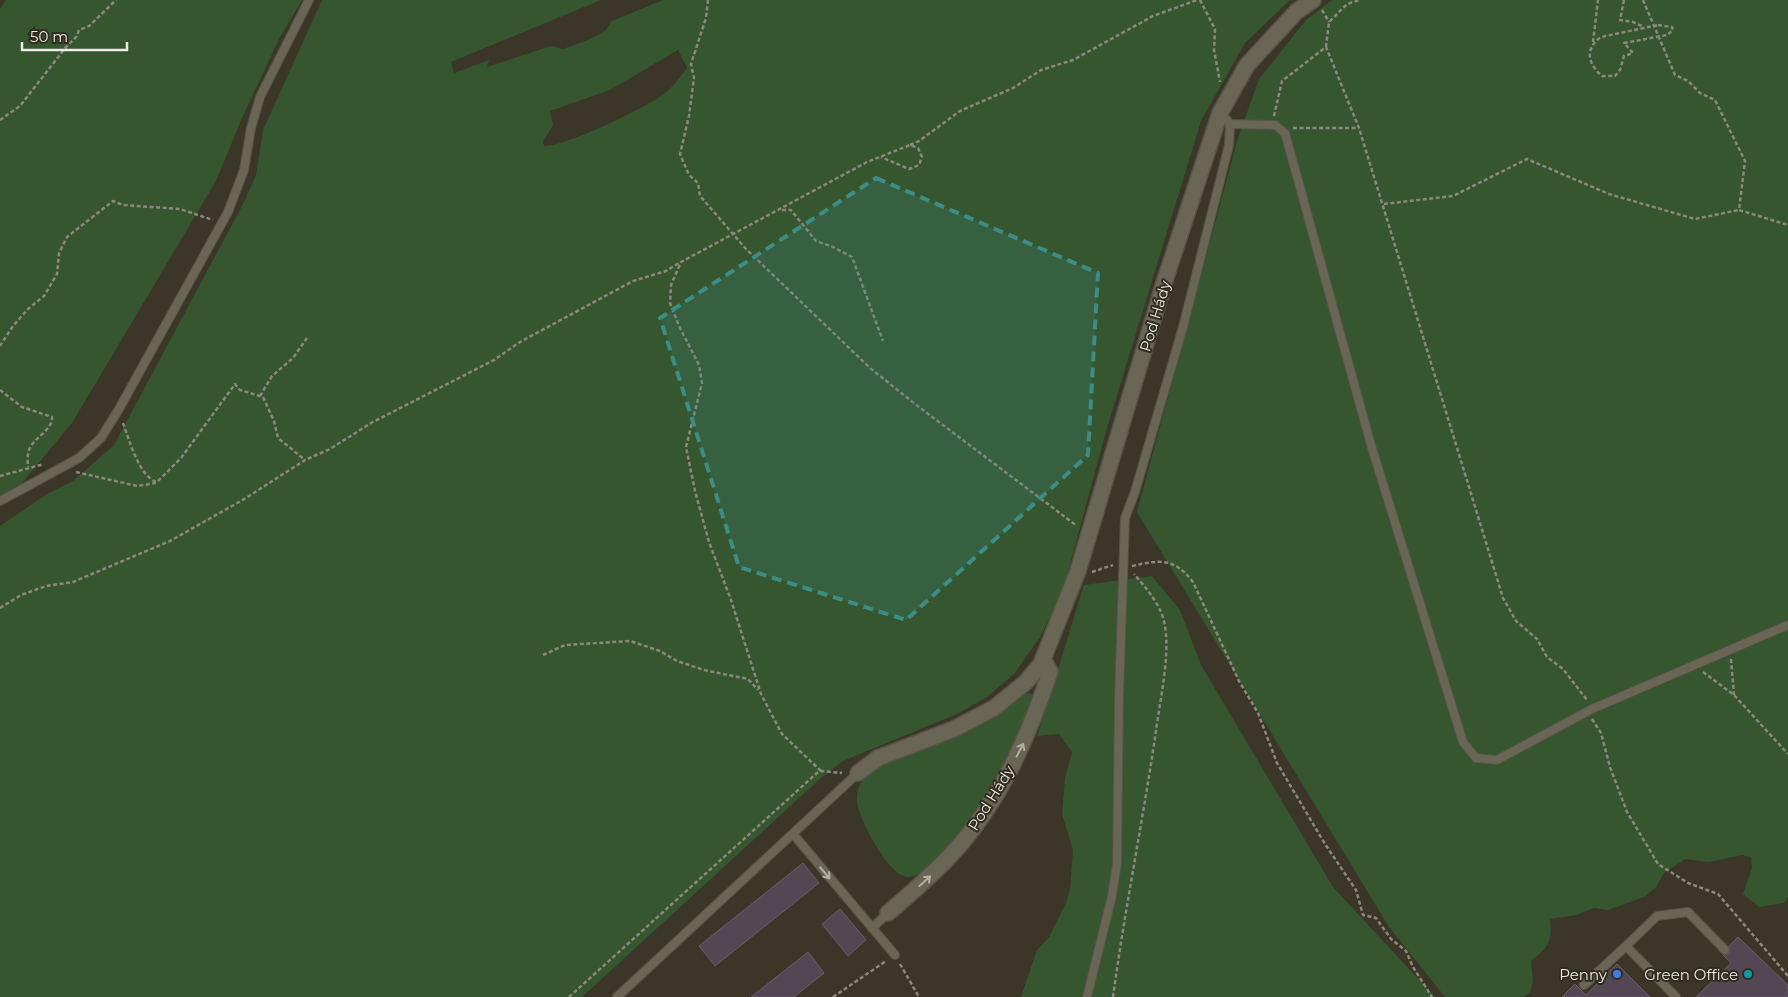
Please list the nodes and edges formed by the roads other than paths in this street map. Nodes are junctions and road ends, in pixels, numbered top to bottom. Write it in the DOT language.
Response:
graph roads {
  1 [pos="309,0"];
  2 [pos="1313,0"];
  3 [pos="1225,119"];
  4 [pos="0,502"];
  5 [pos="1788,625"];
  6 [pos="1043,659"];
  7 [pos="858,773"];
  8 [pos="794,836"];
  9 [pos="888,913"];
  10 [pos="872,928"];
  11 [pos="1626,946"];
  12 [pos="1725,950"];
  13 [pos="895,955"];
  14 [pos="1584,985"];
  15 [pos="617,997"];
  16 [pos="1087,997"];
  17 [pos="1676,997"];
  1 -- 4 [label="lane"];
  2 -- 3 [label="street, Pod Hády"];
  3 -- 5 [label="lane"];
  3 -- 6 [label="street, Pod Hády"];
  3 -- 16 [label="lane"];
  6 -- 7 [label="street, Pod Hády"];
  9 -- 6 [label="street, Pod Hády, one-way"];
  7 -- 8 [label="lane"];
  8 -- 10 [label="lane, one-way"];
  8 -- 15 [label="lane"];
  9 -- 10 [label="lane"];
  10 -- 13 [label="lane"];
  11 -- 12 [label="lane"];
  11 -- 14 [label="lane"];
  11 -- 17 [label="lane"];
}
